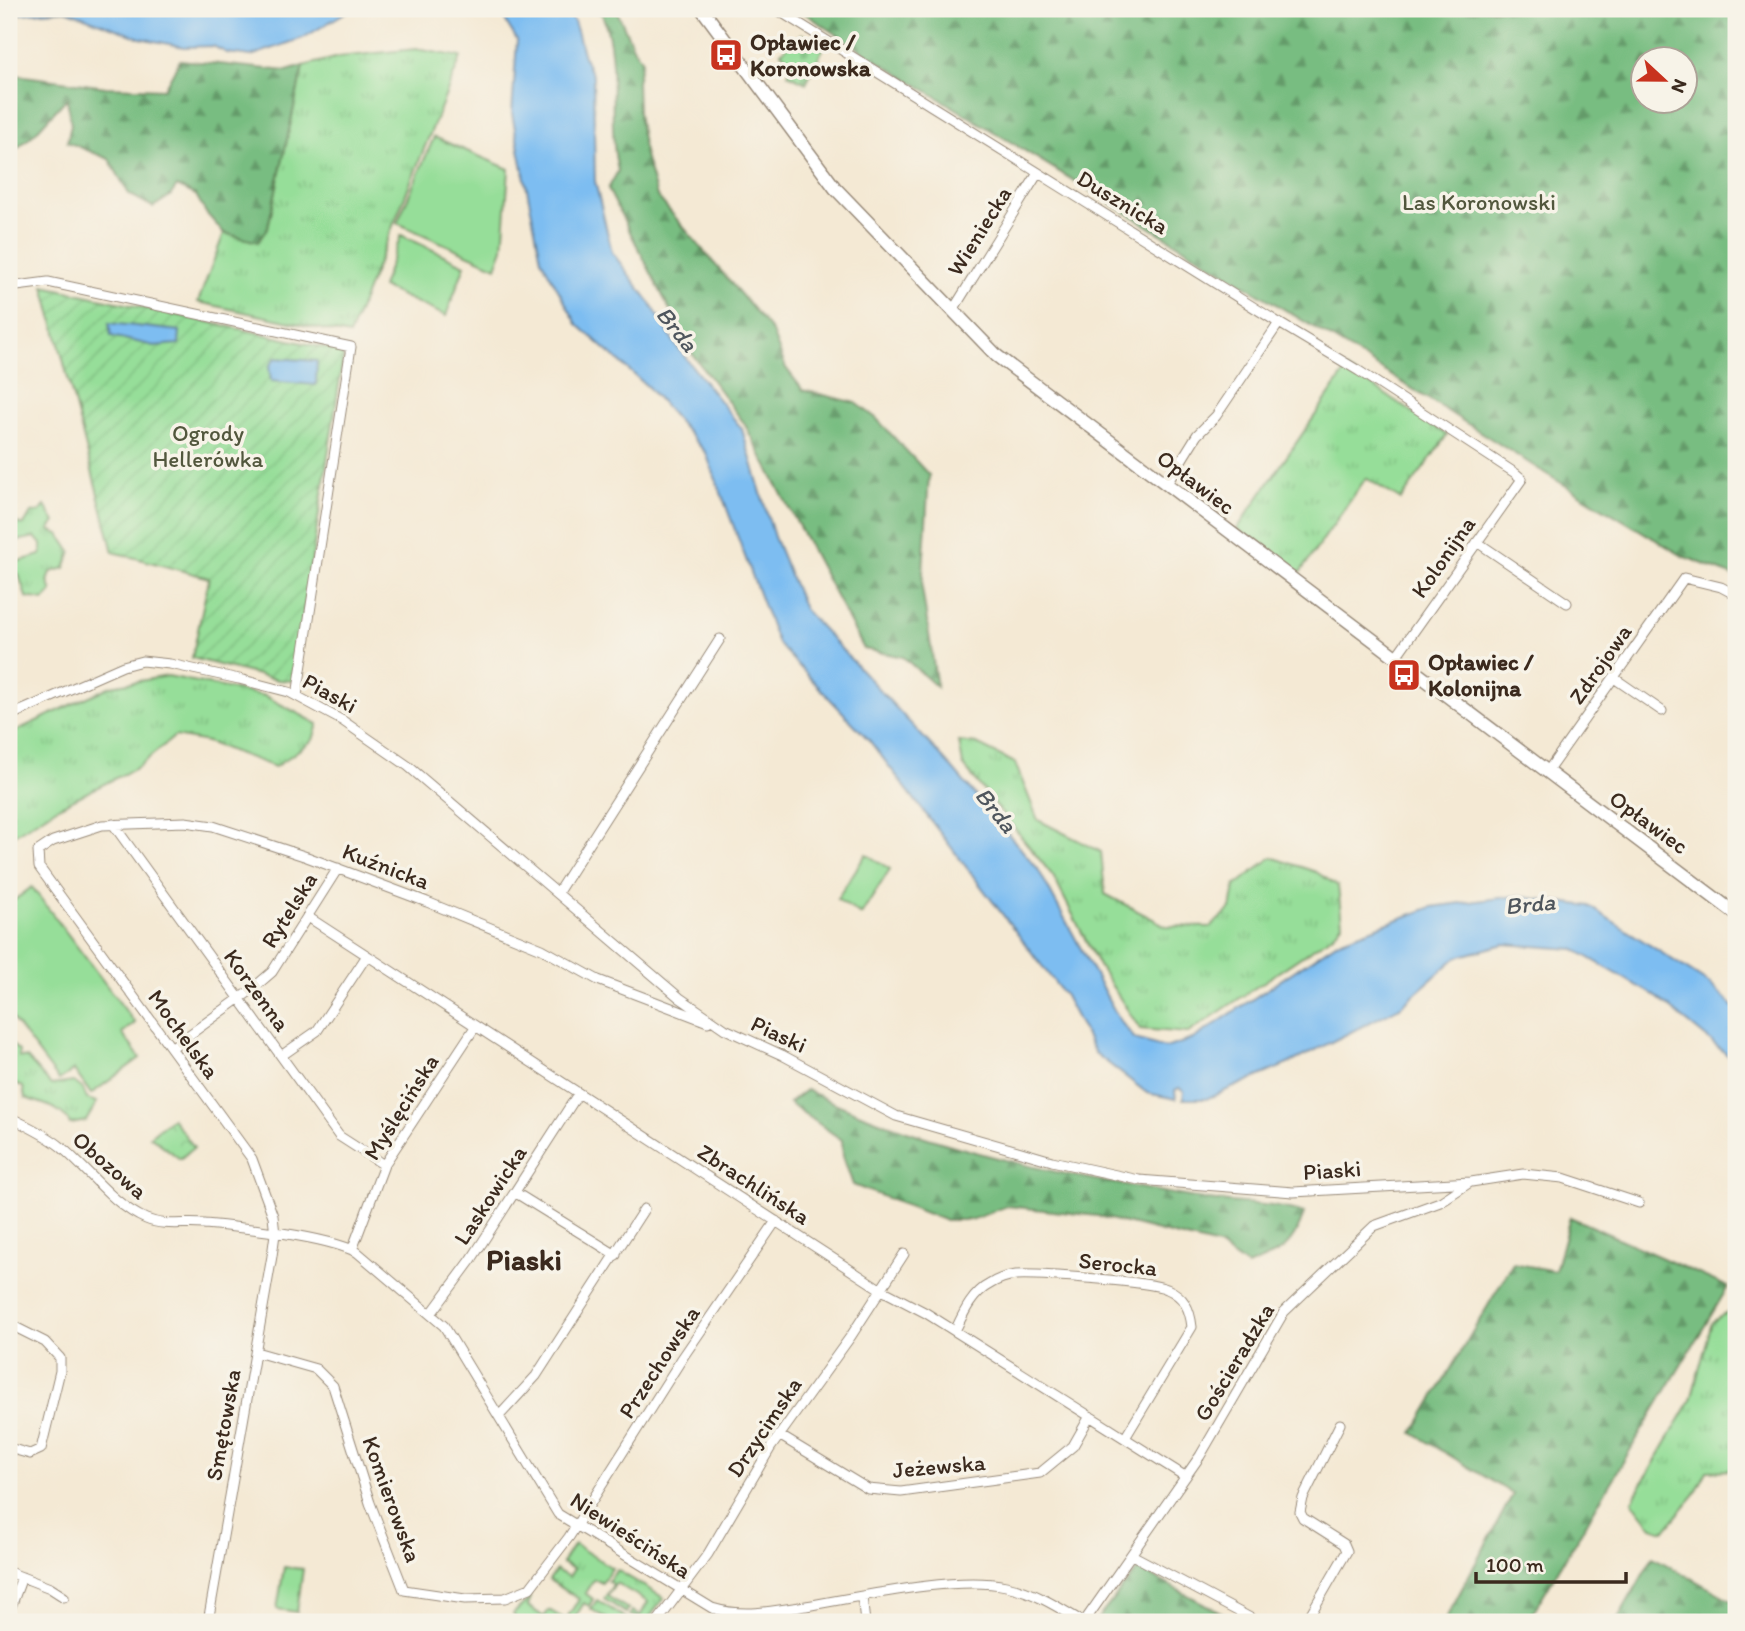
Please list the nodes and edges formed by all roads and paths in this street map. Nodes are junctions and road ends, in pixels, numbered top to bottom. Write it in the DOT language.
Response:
graph roads {
  1 [pos="702,9"];
  2 [pos="776,9"];
  3 [pos="1038,173"];
  4 [pos="9,287"];
  5 [pos="953,310"];
  6 [pos="1279,323"];
  7 [pos="1522,479"];
  8 [pos="1166,485"];
  9 [pos="1477,542"];
  10 [pos="1736,595"];
  11 [pos="1567,603"];
  12 [pos="720,639"];
  13 [pos="1395,658"];
  14 [pos="1614,678"];
  15 [pos="297,696"];
  16 [pos="1662,711"];
  17 [pos="9,716"];
  18 [pos="1546,772"];
  19 [pos="113,824"];
  20 [pos="38,867"];
  21 [pos="338,868"];
  22 [pos="558,892"];
  23 [pos="1736,914"];
  24 [pos="308,917"];
  25 [pos="366,957"];
  26 [pos="239,999"];
  27 [pos="475,1027"];
  28 [pos="725,1030"];
  29 [pos="171,1048"];
  30 [pos="281,1056"];
  31 [pos="578,1094"];
  32 [pos="9,1117"];
  33 [pos="384,1165"];
  34 [pos="1471,1182"];
  35 [pos="516,1193"];
  36 [pos="1639,1203"];
  37 [pos="644,1209"];
  38 [pos="776,1221"];
  39 [pos="275,1234"];
  40 [pos="352,1250"];
  41 [pos="904,1254"];
  42 [pos="615,1255"];
  43 [pos="880,1289"];
  44 [pos="431,1314"];
  45 [pos="9,1324"];
  46 [pos="955,1331"];
  47 [pos="256,1352"];
  48 [pos="500,1415"];
  49 [pos="1090,1416"];
  50 [pos="1340,1423"];
  51 [pos="779,1435"];
  52 [pos="1125,1438"];
  53 [pos="9,1448"];
  54 [pos="1183,1475"];
  55 [pos="577,1526"];
  56 [pos="1132,1555"];
  57 [pos="9,1572"];
  58 [pos="22,1577"];
  59 [pos="681,1590"];
  60 [pos="64,1597"];
  61 [pos="862,1597"];
  62 [pos="9,1612"];
  63 [pos="758,1618"];
  64 [pos="208,1622"];
  65 [pos="657,1622"];
  66 [pos="865,1622"];
  67 [pos="1083,1622"];
  68 [pos="1258,1622"];
  69 [pos="1306,1622"];
  1 -- 5 [label="street, Opławiec"];
  2 -- 3 [label="street, Dusznicka"];
  3 -- 5 [label="street, Wieniecka"];
  3 -- 6 [label="street, Dusznicka"];
  4 -- 15 [label="street"];
  5 -- 8 [label="street, Opławiec"];
  6 -- 7 [label="street, Dusznicka"];
  6 -- 8 [label="street"];
  7 -- 9 [label="street, Kolonijna"];
  8 -- 13 [label="street, Opławiec"];
  9 -- 11 [label="street"];
  9 -- 13 [label="street, Kolonijna"];
  10 -- 14 [label="street, Zdrojowa"];
  12 -- 22 [label="street"];
  13 -- 18 [label="street, Opławiec"];
  14 -- 16 [label="street"];
  14 -- 18 [label="street, Zdrojowa"];
  15 -- 17 [label="street, Piaski"];
  15 -- 22 [label="street, Piaski"];
  18 -- 23 [label="street, Opławiec"];
  19 -- 20 [label="street, Kuźnicka"];
  19 -- 21 [label="street, Kuźnicka"];
  19 -- 26 [label="street, Korzenna"];
  20 -- 29 [label="street, Mochelska"];
  21 -- 24 [label="street, Rytelska"];
  21 -- 28 [label="street, Kuźnicka"];
  22 -- 28 [label="street, Piaski"];
  24 -- 25 [label="street, Zbrachlińska"];
  24 -- 26 [label="street, Rytelska"];
  25 -- 27 [label="street, Zbrachlińska"];
  25 -- 30 [label="street"];
  26 -- 29 [label="street, Rytelska"];
  26 -- 30 [label="street, Korzenna"];
  27 -- 31 [label="street, Zbrachlińska"];
  27 -- 33 [label="street, Myślęcińska"];
  28 -- 34 [label="street, Piaski"];
  29 -- 39 [label="street, Mochelska"];
  30 -- 33 [label="street, Korzenna"];
  31 -- 35 [label="street, Laskowicka"];
  31 -- 38 [label="street, Zbrachlińska"];
  32 -- 39 [label="street, Obozowa"];
  33 -- 40 [label="street, Myślęcińska"];
  34 -- 36 [label="street, Piaski"];
  34 -- 54 [label="street, Gościeradzka"];
  35 -- 42 [label="street"];
  35 -- 44 [label="street, Laskowicka"];
  37 -- 42 [label="street"];
  38 -- 43 [label="street, Zbrachlińska"];
  38 -- 55 [label="street, Przechowska"];
  39 -- 40 [label="street, Niewieścińska"];
  39 -- 47 [label="street, Smętowska"];
  40 -- 44 [label="street, Niewieścińska"];
  41 -- 43 [label="street, Drzycimska"];
  42 -- 48 [label="street"];
  43 -- 46 [label="street, Zbrachlińska"];
  43 -- 51 [label="street, Drzycimska"];
  44 -- 48 [label="street, Niewieścińska"];
  45 -- 53 [label="street"];
  46 -- 49 [label="street, Zbrachlińska"];
  46 -- 52 [label="street, Serocka"];
  47 -- 55 [label="street, Komierowska"];
  47 -- 64 [label="street, Smętowska"];
  48 -- 55 [label="street, Niewieścińska"];
  49 -- 51 [label="street, Jeżewska"];
  49 -- 52 [label="street, Zbrachlińska"];
  50 -- 69 [label="street"];
  51 -- 59 [label="street, Drzycimska"];
  52 -- 54 [label="street, Zbrachlińska"];
  54 -- 56 [label="street, Gościeradzka"];
  55 -- 59 [label="street, Niewieścińska"];
  56 -- 67 [label="street, Gościeradzka"];
  56 -- 68 [label="street"];
  57 -- 58 [label="street"];
  58 -- 60 [label="street"];
  58 -- 62 [label="street"];
  59 -- 63 [label="street, Niewieścińska"];
  59 -- 65 [label="street, Drzycimska"];
  61 -- 63 [label="street, Niewieścińska"];
  61 -- 66 [label="street"];
  61 -- 67 [label="street, Niewieścińska"];
}
